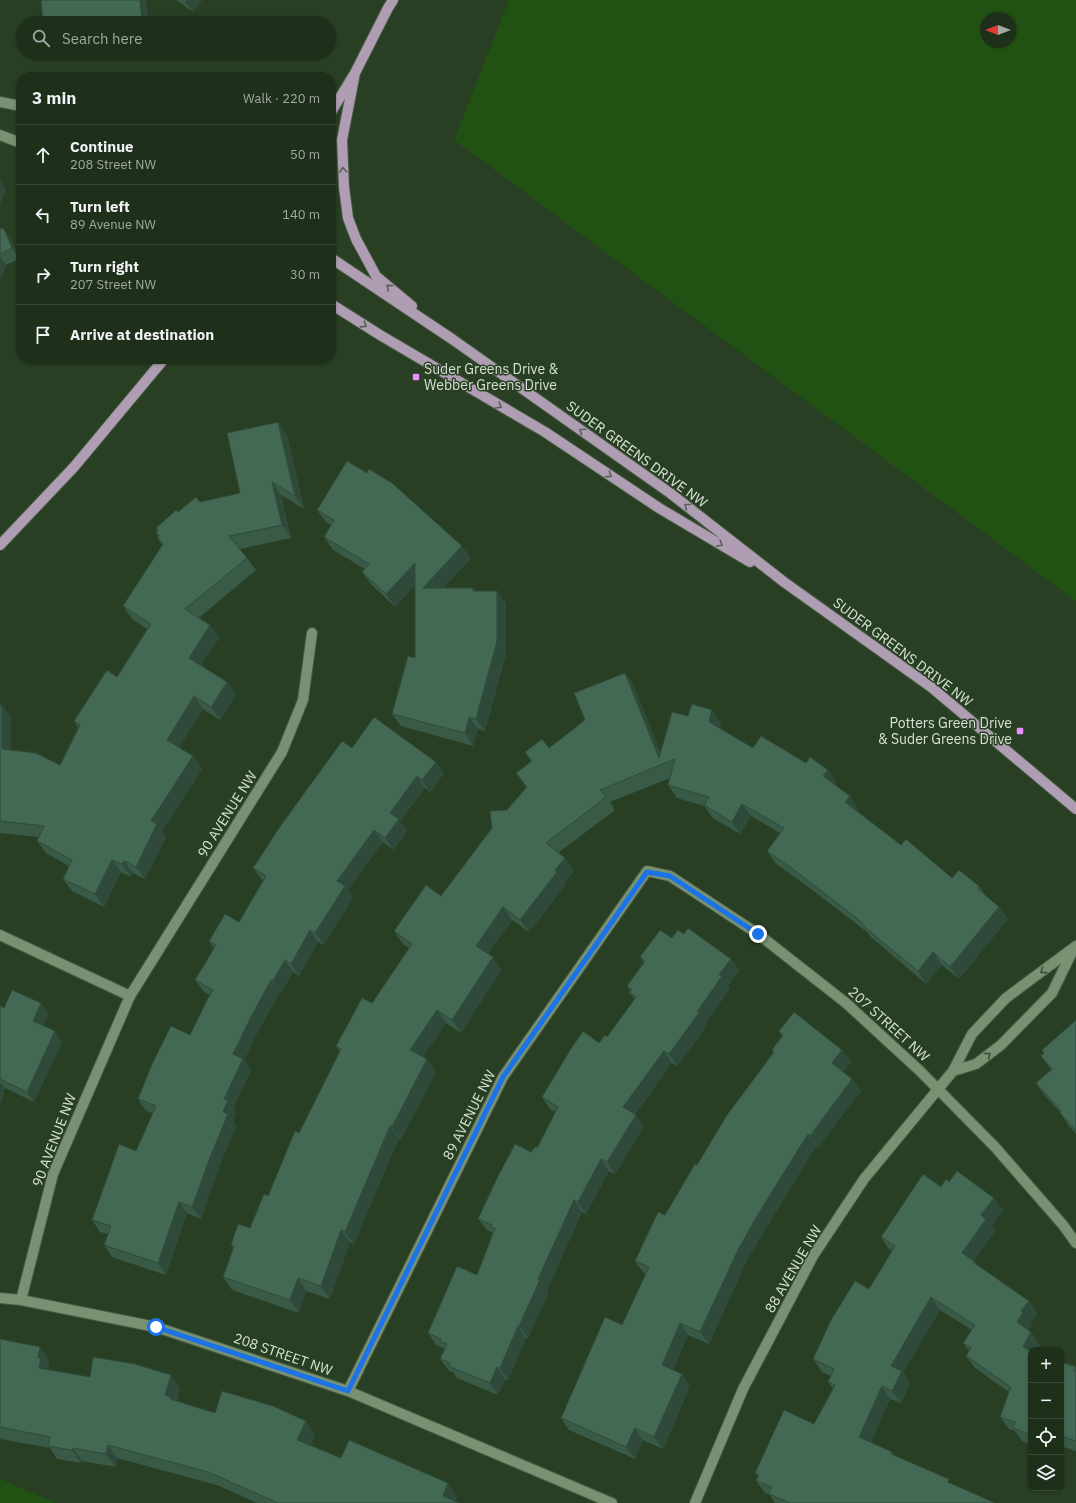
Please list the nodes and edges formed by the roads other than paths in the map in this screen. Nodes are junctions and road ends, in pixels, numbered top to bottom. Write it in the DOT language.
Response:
graph roads {
  1 [pos="390,3"];
  2 [pos="355,74"];
  3 [pos="0,102"];
  4 [pos="336,104"];
  5 [pos="16,105"];
  6 [pos="0,135"];
  7 [pos="16,141"];
  8 [pos="336,261"];
  9 [pos="336,307"];
  10 [pos="452,339"];
  11 [pos="160,364"];
  12 [pos="0,545"];
  13 [pos="784,582"];
  14 [pos="312,633"];
  15 [pos="1076,809"];
  16 [pos="647,872"];
  17 [pos="0,935"];
  18 [pos="1075,947"];
  19 [pos="130,996"];
  20 [pos="953,1071"];
  21 [pos="938,1090"];
  22 [pos="1076,1242"];
  23 [pos="0,1298"];
  24 [pos="21,1300"];
  25 [pos="348,1391"];
  26 [pos="612,1503"];
  27 [pos="695,1503"];
  1 -- 2 [label="main road"];
  2 -- 4 [label="main road"];
  10 -- 2 [label="main road, one-way"];
  3 -- 5 [label="street"];
  6 -- 7 [label="street"];
  8 -- 10 [label="main road, SUDER GREENS DRIVE NW"];
  9 -- 13 [label="main road, SUDER GREENS DRIVE NW, one-way"];
  13 -- 10 [label="main road, SUDER GREENS DRIVE NW, one-way"];
  11 -- 12 [label="main road"];
  13 -- 15 [label="main road, SUDER GREENS DRIVE NW"];
  14 -- 19 [label="street, 90 AVENUE NW"];
  16 -- 21 [label="street, 207 STREET NW"];
  16 -- 25 [label="street, 89 AVENUE NW"];
  17 -- 19 [label="street"];
  18 -- 20 [label="street, 88 AVENUE NW, one-way"];
  20 -- 18 [label="street, 88 AVENUE NW, one-way"];
  19 -- 24 [label="street, 90 AVENUE NW"];
  20 -- 21 [label="street, 88 AVENUE NW"];
  21 -- 22 [label="street, 207 STREET NW"];
  21 -- 27 [label="street, 88 AVENUE NW"];
  23 -- 24 [label="street, 208 STREET NW"];
  24 -- 25 [label="street, 208 STREET NW"];
  25 -- 26 [label="street, 208 STREET NW"];
}
